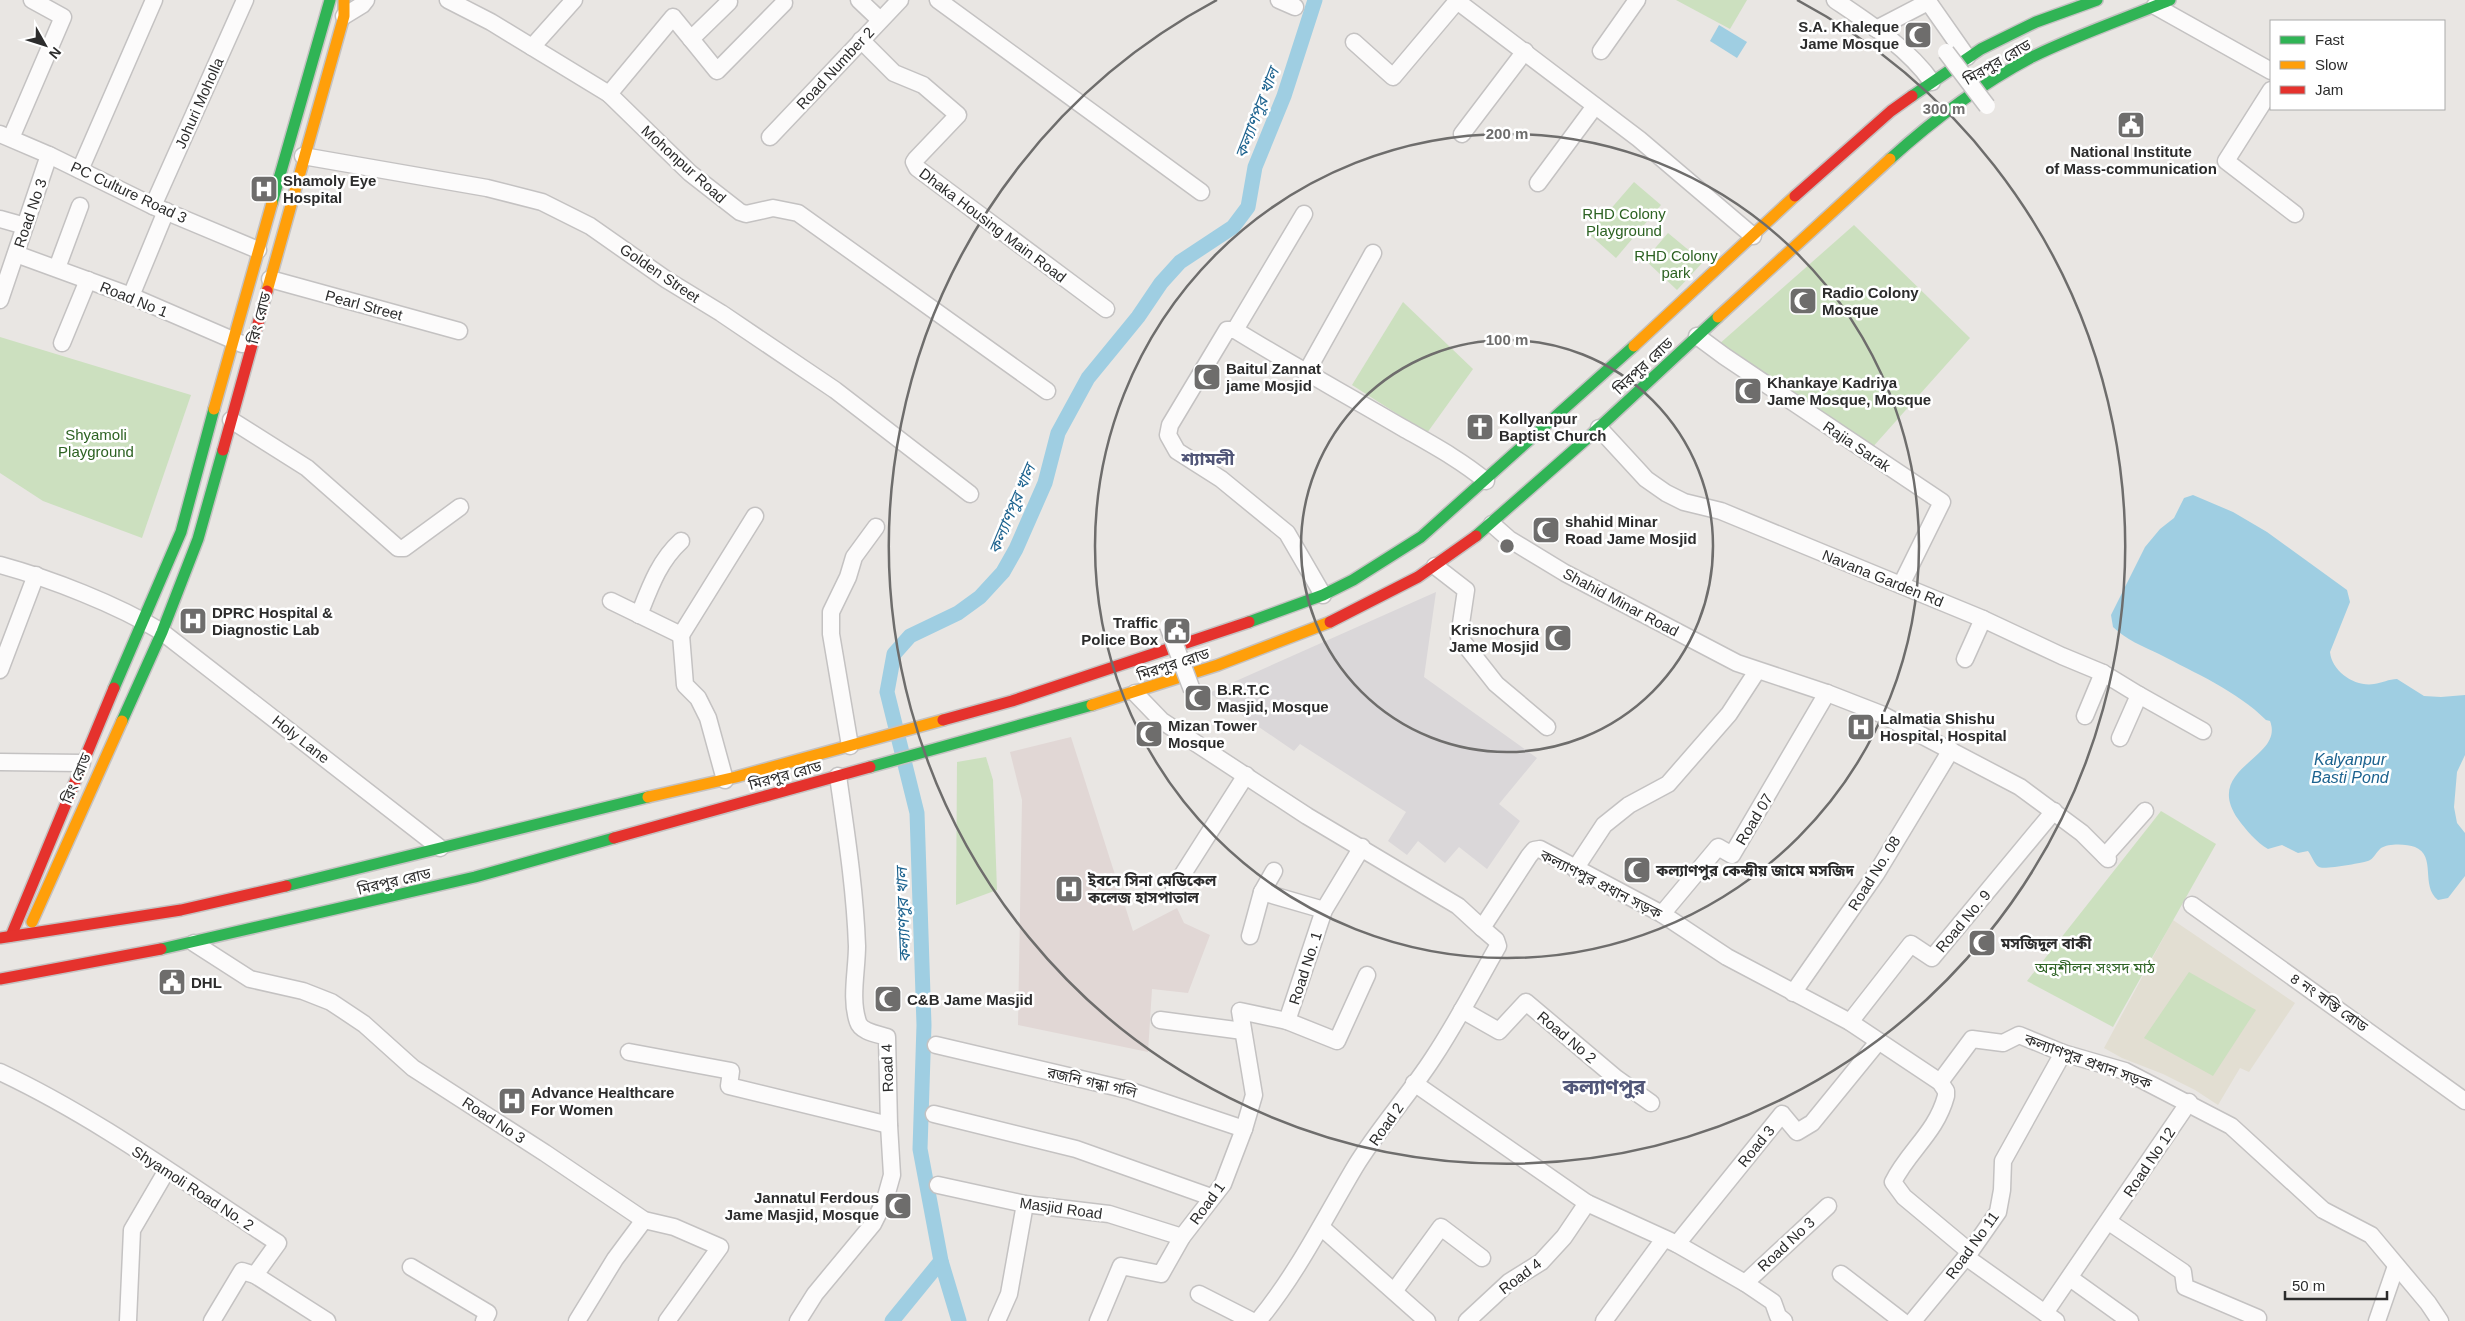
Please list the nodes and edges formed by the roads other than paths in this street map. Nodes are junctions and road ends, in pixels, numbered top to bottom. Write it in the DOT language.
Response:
graph roads {
  1 [pos="34,0"];
  2 [pos="154,0"];
  3 [pos="244,0"];
  4 [pos="330,0"];
  5 [pos="366,0"];
  6 [pos="448,0"];
  7 [pos="574,0"];
  8 [pos="859,0"];
  9 [pos="900,0"];
  10 [pos="938,0"];
  11 [pos="1279,0"];
  12 [pos="1637,0"];
  13 [pos="1835,0"];
  14 [pos="2097,0"];
  15 [pos="1928,1"];
  16 [pos="729,2"];
  17 [pos="784,3"];
  18 [pos="2162,3"];
  19 [pos="1295,7"];
  20 [pos="344,8"];
  21 [pos="880,20"];
  22 [pos="1876,29"];
  23 [pos="691,39"];
  24 [pos="861,40"];
  25 [pos="1354,42"];
  26 [pos="532,47"];
  27 [pos="1526,51"];
  28 [pos="1602,51"];
  29 [pos="1946,52"];
  30 [pos="1967,57"];
  31 [pos="2270,70"];
  32 [pos="1937,89"];
  33 [pos="2270,92"];
  34 [pos="609,94"];
  35 [pos="1595,106"];
  36 [pos="1987,106"];
  37 [pos="1950,110"];
  38 [pos="1462,134"];
  39 [pos="5,136"];
  40 [pos="770,137"];
  41 [pos="50,155"];
  42 [pos="303,156"];
  43 [pos="80,170"];
  44 [pos="1538,183"];
  45 [pos="1201,192"];
  46 [pos="80,206"];
  47 [pos="159,208"];
  48 [pos="1304,214"];
  49 [pos="2295,214"];
  50 [pos="0,218"];
  51 [pos="25,226"];
  52 [pos="1753,236"];
  53 [pos="258,250"];
  54 [pos="1373,253"];
  55 [pos="16,254"];
  56 [pos="58,268"];
  57 [pos="270,279"];
  58 [pos="88,280"];
  59 [pos="130,296"];
  60 [pos="0,300"];
  61 [pos="1106,309"];
  62 [pos="1235,330"];
  63 [pos="459,331"];
  64 [pos="1698,336"];
  65 [pos="234,341"];
  66 [pos="62,344"];
  67 [pos="251,347"];
  68 [pos="1306,373"];
  69 [pos="1047,391"];
  70 [pos="231,420"];
  71 [pos="1599,428"];
  72 [pos="1486,481"];
  73 [pos="970,494"];
  74 [pos="460,506"];
  75 [pos="755,516"];
  76 [pos="1492,524"];
  77 [pos="876,527"];
  78 [pos="681,540"];
  79 [pos="0,565"];
  80 [pos="1435,566"];
  81 [pos="36,575"];
  82 [pos="1901,585"];
  83 [pos="1323,595"];
  84 [pos="611,601"];
  85 [pos="639,614"];
  86 [pos="1983,619"];
  87 [pos="144,621"];
  88 [pos="1168,626"];
  89 [pos="162,632"];
  90 [pos="681,635"];
  91 [pos="1965,659"];
  92 [pos="0,670"];
  93 [pos="1757,671"];
  94 [pos="2103,673"];
  95 [pos="1192,690"];
  96 [pos="1136,693"];
  97 [pos="1827,693"];
  98 [pos="2139,696"];
  99 [pos="2085,716"];
  100 [pos="1547,727"];
  101 [pos="2203,731"];
  102 [pos="2120,738"];
  103 [pos="850,746"];
  104 [pos="1951,750"];
  105 [pos="0,762"];
  106 [pos="82,763"];
  107 [pos="838,776"];
  108 [pos="1246,776"];
  109 [pos="725,780"];
  110 [pos="2054,811"];
  111 [pos="2145,811"];
  112 [pos="1362,847"];
  113 [pos="440,848"];
  114 [pos="1574,869"];
  115 [pos="1274,871"];
  116 [pos="1174,888"];
  117 [pos="1262,892"];
  118 [pos="2192,905"];
  119 [pos="1324,910"];
  120 [pos="1662,914"];
  121 [pos="1482,928"];
  122 [pos="27,934"];
  123 [pos="1250,936"];
  124 [pos="5,937"];
  125 [pos="194,943"];
  126 [pos="1367,975"];
  127 [pos="0,979"];
  128 [pos="1793,993"];
  129 [pos="1462,1010"];
  130 [pos="1160,1020"];
  131 [pos="1287,1021"];
  132 [pos="1850,1022"];
  133 [pos="1242,1029"];
  134 [pos="1878,1042"];
  135 [pos="936,1045"];
  136 [pos="629,1052"];
  137 [pos="2063,1053"];
  138 [pos="0,1072"];
  139 [pos="1940,1082"];
  140 [pos="1414,1083"];
  141 [pos="2465,1100"];
  142 [pos="2188,1102"];
  143 [pos="1651,1103"];
  144 [pos="934,1114"];
  145 [pos="889,1125"];
  146 [pos="1244,1129"];
  147 [pos="167,1170"];
  148 [pos="938,1185"];
  149 [pos="1212,1197"];
  150 [pos="1587,1203"];
  151 [pos="1025,1204"];
  152 [pos="1828,1206"];
  153 [pos="644,1220"];
  154 [pos="2108,1222"];
  155 [pos="1322,1227"];
  156 [pos="1182,1237"];
  157 [pos="1670,1242"];
  158 [pos="1968,1254"];
  159 [pos="1482,1258"];
  160 [pos="2396,1266"];
  161 [pos="411,1267"];
  162 [pos="1841,1274"];
  163 [pos="255,1275"];
  164 [pos="2070,1278"];
  165 [pos="1745,1283"];
  166 [pos="1395,1290"];
  167 [pos="1199,1294"];
  168 [pos="2051,1317"];
  169 [pos="2258,1318"];
  170 [pos="128,1321"];
  171 [pos="212,1321"];
  172 [pos="327,1321"];
  173 [pos="484,1321"];
  174 [pos="577,1321"];
  175 [pos="667,1321"];
  176 [pos="798,1321"];
  177 [pos="997,1321"];
  178 [pos="1098,1321"];
  179 [pos="1252,1321"];
  180 [pos="1258,1321"];
  181 [pos="1427,1321"];
  182 [pos="1467,1321"];
  183 [pos="1604,1321"];
  184 [pos="1784,1321"];
  185 [pos="1902,1321"];
  186 [pos="1913,1321"];
  187 [pos="2130,1321"];
  188 [pos="2377,1321"];
  189 [pos="2440,1321"];
  1 -- 39 [label="street"];
  2 -- 43 [label="street"];
  3 -- 47 [label="street, Johuri Moholla"];
  4 -- 53 [label="main road, রিং রোড"];
  5 -- 20 [label="street"];
  6 -- 26 [label="street, Mohonpur Road"];
  7 -- 26 [label="street"];
  8 -- 21 [label="street"];
  9 -- 21 [label="street, Road Number 2"];
  10 -- 45 [label="street"];
  11 -- 19 [label="street"];
  12 -- 28 [label="street"];
  13 -- 22 [label="street"];
  14 -- 30 [label="main road, মিরপুর রোড"];
  15 -- 22 [label="street"];
  15 -- 30 [label="street"];
  16 -- 23 [label="street"];
  17 -- 23 [label="street"];
  18 -- 31 [label="street"];
  18 -- 37 [label="main road, মিরপুর রোড"];
  20 -- 42 [label="main road, রিং রোড"];
  21 -- 24 [label="street, Road Number 2"];
  22 -- 32 [label="street"];
  23 -- 34 [label="street"];
  24 -- 40 [label="street, Road Number 2"];
  24 -- 61 [label="street, Dhaka Housing Main Road"];
  25 -- 27 [label="street"];
  26 -- 34 [label="street, Mohonpur Road"];
  27 -- 35 [label="street"];
  27 -- 38 [label="street"];
  29 -- 36 [label="street, bridge"];
  30 -- 32 [label="main road, মিরপুর রোড"];
  32 -- 37 [label="main road"];
  32 -- 52 [label="main road, মিরপুর রোড"];
  33 -- 49 [label="street"];
  34 -- 69 [label="street, Mohonpur Road"];
  35 -- 44 [label="street"];
  35 -- 52 [label="street"];
  37 -- 64 [label="main road, মিরপুর রোড"];
  39 -- 41 [label="street, PC Culture Road 3"];
  41 -- 43 [label="street, PC Culture Road 3"];
  41 -- 51 [label="street, Road No 3"];
  42 -- 57 [label="main road, রিং রোড"];
  42 -- 73 [label="street, Golden Street"];
  43 -- 47 [label="street, PC Culture Road 3"];
  46 -- 56 [label="street"];
  47 -- 53 [label="street, PC Culture Road 3"];
  47 -- 59 [label="street"];
  48 -- 62 [label="street"];
  50 -- 51 [label="street"];
  51 -- 55 [label="street, Road No 3"];
  52 -- 72 [label="main road, মিরপুর রোড"];
  53 -- 65 [label="main road, রিং রোড"];
  54 -- 68 [label="street"];
  55 -- 56 [label="street, Road No 1"];
  55 -- 60 [label="street, Road No 3"];
  56 -- 58 [label="street, Road No 1"];
  57 -- 63 [label="street, Pearl Street"];
  57 -- 67 [label="main road, রিং রোড"];
  58 -- 59 [label="street, Road No 1"];
  58 -- 66 [label="street"];
  59 -- 65 [label="street, Road No 1"];
  62 -- 68 [label="street"];
  62 -- 83 [label="street"];
  64 -- 71 [label="main road, মিরপুর রোড"];
  64 -- 82 [label="street, Rajia Sarak"];
  65 -- 67 [label="street, Road No 1"];
  65 -- 87 [label="main road, রিং রোড"];
  67 -- 70 [label="main road, রিং রোড"];
  68 -- 72 [label="street"];
  70 -- 74 [label="street"];
  70 -- 89 [label="main road, রিং রোড"];
  71 -- 76 [label="main road, মিরপুর রোড"];
  71 -- 82 [label="street, Navana Garden Rd"];
  72 -- 83 [label="main road, মিরপুর রোড"];
  75 -- 90 [label="street"];
  76 -- 80 [label="main road, মিরপুর রোড"];
  76 -- 93 [label="street, Shahid Minar Road"];
  77 -- 103 [label="street"];
  78 -- 85 [label="street"];
  79 -- 81 [label="street"];
  80 -- 96 [label="main road, মিরপুর রোড"];
  80 -- 100 [label="street"];
  81 -- 87 [label="street"];
  81 -- 92 [label="street"];
  82 -- 86 [label="street, Navana Garden Rd"];
  83 -- 103 [label="main road, মিরপুর রোড"];
  84 -- 85 [label="street"];
  85 -- 90 [label="street"];
  86 -- 91 [label="street"];
  86 -- 94 [label="street, Navana Garden Rd"];
  87 -- 89 [label="street"];
  87 -- 106 [label="main road, রিং রোড"];
  88 -- 95 [label="street, bridge"];
  89 -- 113 [label="street, Holy Lane"];
  89 -- 122 [label="main road, রিং রোড"];
  90 -- 109 [label="street"];
  93 -- 97 [label="street, Shahid Minar Road"];
  93 -- 114 [label="street"];
  94 -- 98 [label="street, Navana Garden Rd"];
  94 -- 99 [label="street"];
  96 -- 107 [label="main road, মিরপুর রোড"];
  96 -- 108 [label="street"];
  97 -- 104 [label="street, Shahid Minar Road"];
  97 -- 120 [label="street, Road 07"];
  98 -- 101 [label="street, Navana Garden Rd"];
  98 -- 102 [label="street"];
  103 -- 109 [label="main road, মিরপুর রোড"];
  104 -- 110 [label="street, Shahid Minar Road"];
  104 -- 128 [label="street, Road No. 08"];
  105 -- 106 [label="street"];
  106 -- 124 [label="main road, রিং রোড"];
  107 -- 125 [label="main road, মিরপুর রোড"];
  107 -- 145 [label="street, Road 4"];
  108 -- 112 [label="street"];
  108 -- 116 [label="street"];
  109 -- 113 [label="main road, মিরপুর রোড"];
  110 -- 111 [label="street, Shahid Minar Road"];
  110 -- 132 [label="street, Road No. 9"];
  112 -- 119 [label="street, Road No. 1"];
  112 -- 121 [label="street"];
  113 -- 122 [label="main road, মিরপুর রোড"];
  114 -- 120 [label="street, কল্যাণপুর প্রধান সড়ক"];
  114 -- 121 [label="street, কল্যাণপুর প্রধান সড়ক"];
  115 -- 117 [label="street"];
  117 -- 119 [label="street"];
  117 -- 123 [label="street"];
  118 -- 141 [label="street, ৪ নং বস্তি রোড"];
  119 -- 131 [label="street, Road No. 1"];
  120 -- 128 [label="street, কল্যাণপুর প্রধান সড়ক"];
  121 -- 129 [label="street, Road 2"];
  122 -- 124 [label="main road, মিরপুর রোড"];
  125 -- 127 [label="main road, মিরপুর রোড"];
  125 -- 153 [label="street, Road No 3"];
  126 -- 131 [label="street"];
  128 -- 132 [label="street, কল্যাণপুর প্রধান সড়ক"];
  129 -- 140 [label="street, Road 2"];
  129 -- 143 [label="street, Road No 2"];
  130 -- 133 [label="street"];
  131 -- 133 [label="street, Road No. 1"];
  132 -- 134 [label="street, কল্যাণপুর প্রধান সড়ক"];
  133 -- 146 [label="street, Road 1"];
  134 -- 139 [label="street, কল্যাণপুর প্রধান সড়ক"];
  134 -- 157 [label="street, Road 3"];
  135 -- 146 [label="street, রজনি গন্ধা গলি"];
  136 -- 145 [label="street"];
  137 -- 139 [label="street, কল্যাণপুর প্রধান সড়ক"];
  137 -- 142 [label="street, কল্যাণপুর প্রধান সড়ক"];
  137 -- 158 [label="street, Road No 11"];
  138 -- 147 [label="street, Shyamoli Road No. 2"];
  139 -- 158 [label="street, Road No 12"];
  140 -- 150 [label="street"];
  140 -- 155 [label="street, Road 2"];
  142 -- 154 [label="street, Road No 12"];
  142 -- 160 [label="street, কল্যাণপুর প্রধান সড়ক"];
  144 -- 149 [label="street"];
  145 -- 176 [label="street, Road 4"];
  146 -- 149 [label="street, Road 1"];
  147 -- 163 [label="street, Shyamoli Road No. 2"];
  147 -- 170 [label="street"];
  148 -- 151 [label="street, Masjid Road"];
  149 -- 156 [label="street, Road 1"];
  150 -- 157 [label="street"];
  150 -- 182 [label="street, Road 4"];
  151 -- 156 [label="street, Masjid Road"];
  151 -- 177 [label="street"];
  152 -- 165 [label="street, Road No 3"];
  153 -- 174 [label="street"];
  153 -- 175 [label="street, Road No 3"];
  154 -- 164 [label="street, Road No 12"];
  154 -- 169 [label="street"];
  155 -- 166 [label="street"];
  155 -- 180 [label="street, Road 2"];
  156 -- 178 [label="street, Road 1"];
  157 -- 165 [label="street"];
  157 -- 183 [label="street, Road 3"];
  158 -- 168 [label="street, Road No 12"];
  158 -- 186 [label="street, Road No 11"];
  159 -- 166 [label="street"];
  160 -- 188 [label="street"];
  160 -- 189 [label="street, কল্যাণপুর প্রধান সড়ক"];
  161 -- 173 [label="street"];
  162 -- 185 [label="street"];
  163 -- 171 [label="street"];
  163 -- 172 [label="street"];
  164 -- 168 [label="street, Road No 12"];
  164 -- 187 [label="street"];
  165 -- 184 [label="street"];
  166 -- 181 [label="street"];
  167 -- 179 [label="street"];
}
